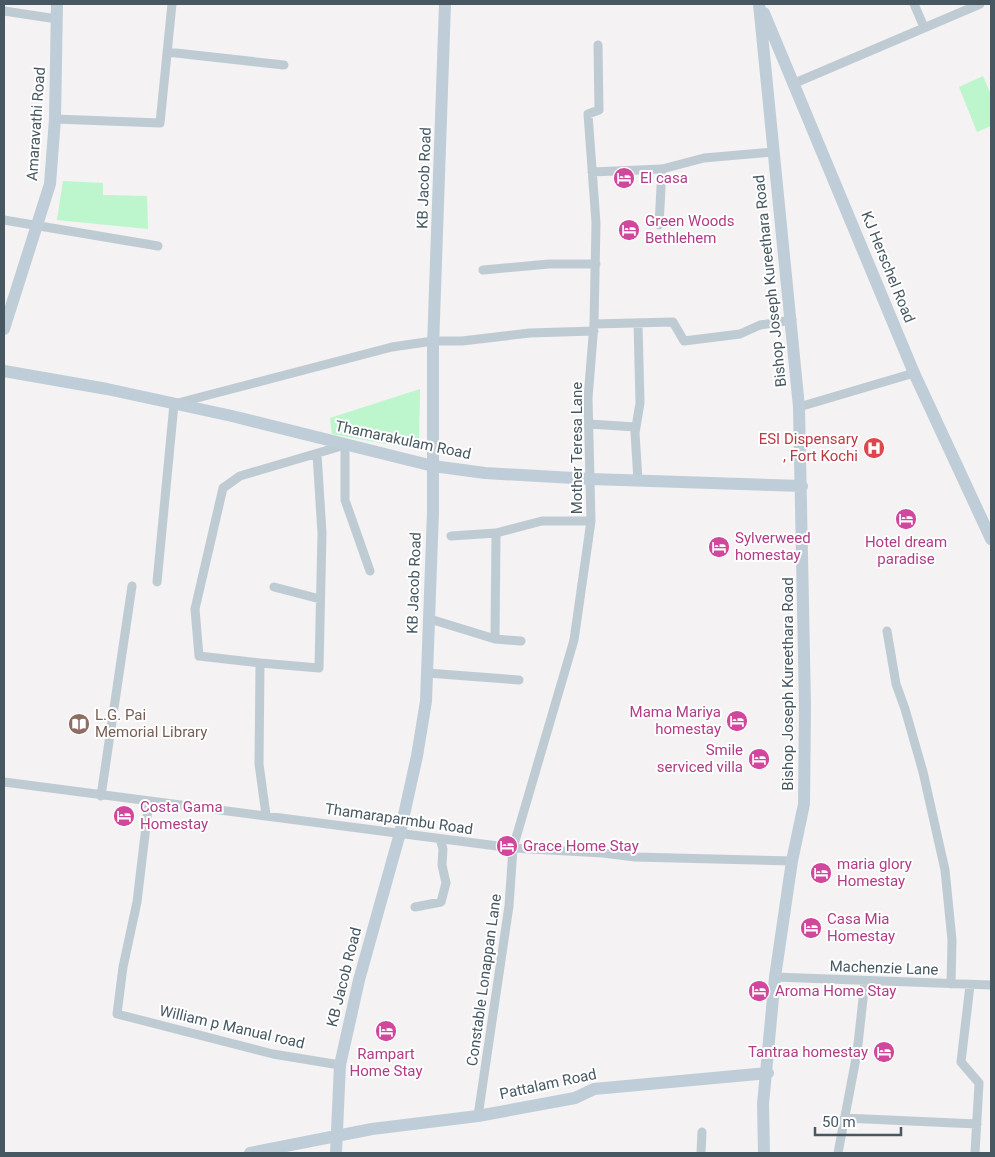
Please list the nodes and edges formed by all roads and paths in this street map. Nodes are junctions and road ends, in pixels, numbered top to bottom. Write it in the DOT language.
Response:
graph roads {
  1 [pos="57,4"];
  2 [pos="172,4"];
  3 [pos="445,4"];
  4 [pos="760,4"];
  5 [pos="914,4"];
  6 [pos="980,4"];
  7 [pos="4,11"];
  8 [pos="57,19"];
  9 [pos="924,27"];
  10 [pos="598,45"];
  11 [pos="167,52"];
  12 [pos="284,65"];
  13 [pos="795,83"];
  14 [pos="55,119"];
  15 [pos="773,152"];
  16 [pos="662,169"];
  17 [pos="592,172"];
  18 [pos="4,220"];
  19 [pos="38,225"];
  20 [pos="659,225"];
  21 [pos="158,246"];
  22 [pos="596,264"];
  23 [pos="483,270"];
  24 [pos="792,320"];
  25 [pos="638,323"];
  26 [pos="594,327"];
  27 [pos="4,329"];
  28 [pos="433,341"];
  29 [pos="4,371"];
  30 [pos="914,373"];
  31 [pos="174,404"];
  32 [pos="799,407"];
  33 [pos="589,424"];
  34 [pos="636,427"];
  35 [pos="345,445"];
  36 [pos="317,454"];
  37 [pos="433,466"];
  38 [pos="591,479"];
  39 [pos="638,480"];
  40 [pos="802,486"];
  41 [pos="591,521"];
  42 [pos="496,533"];
  43 [pos="452,536"];
  44 [pos="991,540"];
  45 [pos="370,571"];
  46 [pos="157,582"];
  47 [pos="132,586"];
  48 [pos="274,586"];
  49 [pos="320,599"];
  50 [pos="430,619"];
  51 [pos="887,631"];
  52 [pos="496,639"];
  53 [pos="521,641"];
  54 [pos="260,663"];
  55 [pos="427,673"];
  56 [pos="520,680"];
  57 [pos="4,782"];
  58 [pos="101,796"];
  59 [pos="149,801"];
  60 [pos="266,815"];
  61 [pos="400,833"];
  62 [pos="440,839"];
  63 [pos="513,848"];
  64 [pos="792,861"];
  65 [pos="416,906"];
  66 [pos="775,977"];
  67 [pos="865,981"];
  68 [pos="951,984"];
  69 [pos="970,985"];
  70 [pos="991,985"];
  71 [pos="340,1065"];
  72 [pos="768,1073"];
  73 [pos="478,1116"];
  74 [pos="844,1118"];
  75 [pos="977,1124"];
  76 [pos="702,1132"];
  77 [pos="336,1136"];
  78 [pos="258,1153"];
  79 [pos="336,1153"];
  80 [pos="701,1153"];
  81 [pos="764,1153"];
  82 [pos="838,1153"];
  83 [pos="975,1153"];
  1 -- 8 [label="street, Amaravathi Road"];
  2 -- 11 [label="street"];
  3 -- 28 [label="street, KB Jacob Road"];
  4 -- 13 [label="street, KJ Herschel Road"];
  4 -- 15 [label="street, Bishop Joseph Kureethara Road"];
  5 -- 9 [label="street"];
  6 -- 9 [label="street"];
  7 -- 8 [label="street"];
  8 -- 14 [label="street, Amaravathi Road"];
  9 -- 13 [label="street"];
  10 -- 17 [label="street, Mother Teresa Lane"];
  11 -- 12 [label="street"];
  11 -- 14 [label="street"];
  13 -- 30 [label="street, KJ Herschel Road"];
  14 -- 19 [label="street, Amaravathi Road"];
  15 -- 16 [label="street"];
  15 -- 24 [label="street, Bishop Joseph Kureethara Road"];
  16 -- 17 [label="street"];
  16 -- 20 [label="street"];
  17 -- 22 [label="street, Mother Teresa Lane"];
  18 -- 19 [label="street"];
  19 -- 21 [label="street"];
  19 -- 27 [label="street, Amaravathi Road"];
  22 -- 23 [label="street"];
  22 -- 26 [label="street, Mother Teresa Lane"];
  24 -- 25 [label="street"];
  24 -- 32 [label="street, Bishop Joseph Kureethara Road"];
  25 -- 26 [label="street"];
  25 -- 34 [label="street"];
  26 -- 28 [label="street"];
  26 -- 33 [label="street, Mother Teresa Lane"];
  28 -- 31 [label="street"];
  28 -- 37 [label="street, KB Jacob Road"];
  29 -- 31 [label="street, Thamarakulam Road"];
  30 -- 32 [label="street"];
  30 -- 44 [label="street, KJ Herschel Road"];
  31 -- 35 [label="street, Thamarakulam Road"];
  31 -- 46 [label="street"];
  32 -- 40 [label="street, Bishop Joseph Kureethara Road"];
  33 -- 34 [label="street"];
  33 -- 38 [label="street, Mother Teresa Lane"];
  34 -- 39 [label="street"];
  35 -- 36 [label="street"];
  35 -- 37 [label="street, Thamarakulam Road"];
  35 -- 45 [label="street"];
  36 -- 49 [label="street"];
  36 -- 54 [label="street"];
  37 -- 38 [label="street, Thamarakulam Road"];
  37 -- 50 [label="street, KB Jacob Road"];
  38 -- 39 [label="street, Thamarakulam Road"];
  38 -- 41 [label="street, Mother Teresa Lane"];
  39 -- 40 [label="street, Thamarakulam Road"];
  40 -- 64 [label="street, Bishop Joseph Kureethara Road"];
  41 -- 42 [label="street"];
  41 -- 63 [label="street, Mother Teresa Lane"];
  42 -- 43 [label="street"];
  42 -- 52 [label="street"];
  47 -- 58 [label="street"];
  48 -- 49 [label="street"];
  49 -- 54 [label="street"];
  50 -- 52 [label="street"];
  50 -- 55 [label="street, KB Jacob Road"];
  51 -- 68 [label="street"];
  52 -- 53 [label="street"];
  54 -- 60 [label="street"];
  55 -- 56 [label="street"];
  55 -- 61 [label="street, KB Jacob Road"];
  57 -- 58 [label="street, Thamaraparmbu Road"];
  58 -- 59 [label="street, Thamaraparmbu Road"];
  59 -- 60 [label="street, Thamaraparmbu Road"];
  59 -- 71 [label="street, William p Manual road"];
  60 -- 61 [label="street, Thamaraparmbu Road"];
  61 -- 62 [label="street, Thamaraparmbu Road"];
  61 -- 71 [label="street, KB Jacob Road"];
  62 -- 63 [label="street, Thamaraparmbu Road"];
  62 -- 65 [label="street"];
  63 -- 64 [label="street, Thamaraparmbu Road"];
  63 -- 73 [label="street, Constable Lonappan Lane"];
  64 -- 66 [label="street, Bishop Joseph Kureethara Road"];
  66 -- 67 [label="street, Machenzie Lane"];
  66 -- 72 [label="street, Bishop Joseph Kureethara Road"];
  67 -- 68 [label="street, Machenzie Lane"];
  67 -- 74 [label="street"];
  68 -- 69 [label="street, Machenzie Lane"];
  69 -- 70 [label="street, Machenzie Lane"];
  69 -- 75 [label="street"];
  71 -- 77 [label="street, KB Jacob Road"];
  72 -- 73 [label="street, Pattalam Road"];
  72 -- 81 [label="street, Bishop Joseph Kureethara Road"];
  73 -- 77 [label="street, Pattalam Road"];
  74 -- 75 [label="street"];
  74 -- 82 [label="street"];
  75 -- 83 [label="street"];
  76 -- 80 [label="street"];
  77 -- 78 [label="street, Pattalam Road"];
  77 -- 79 [label="street, KB Jacob Road"];
}
